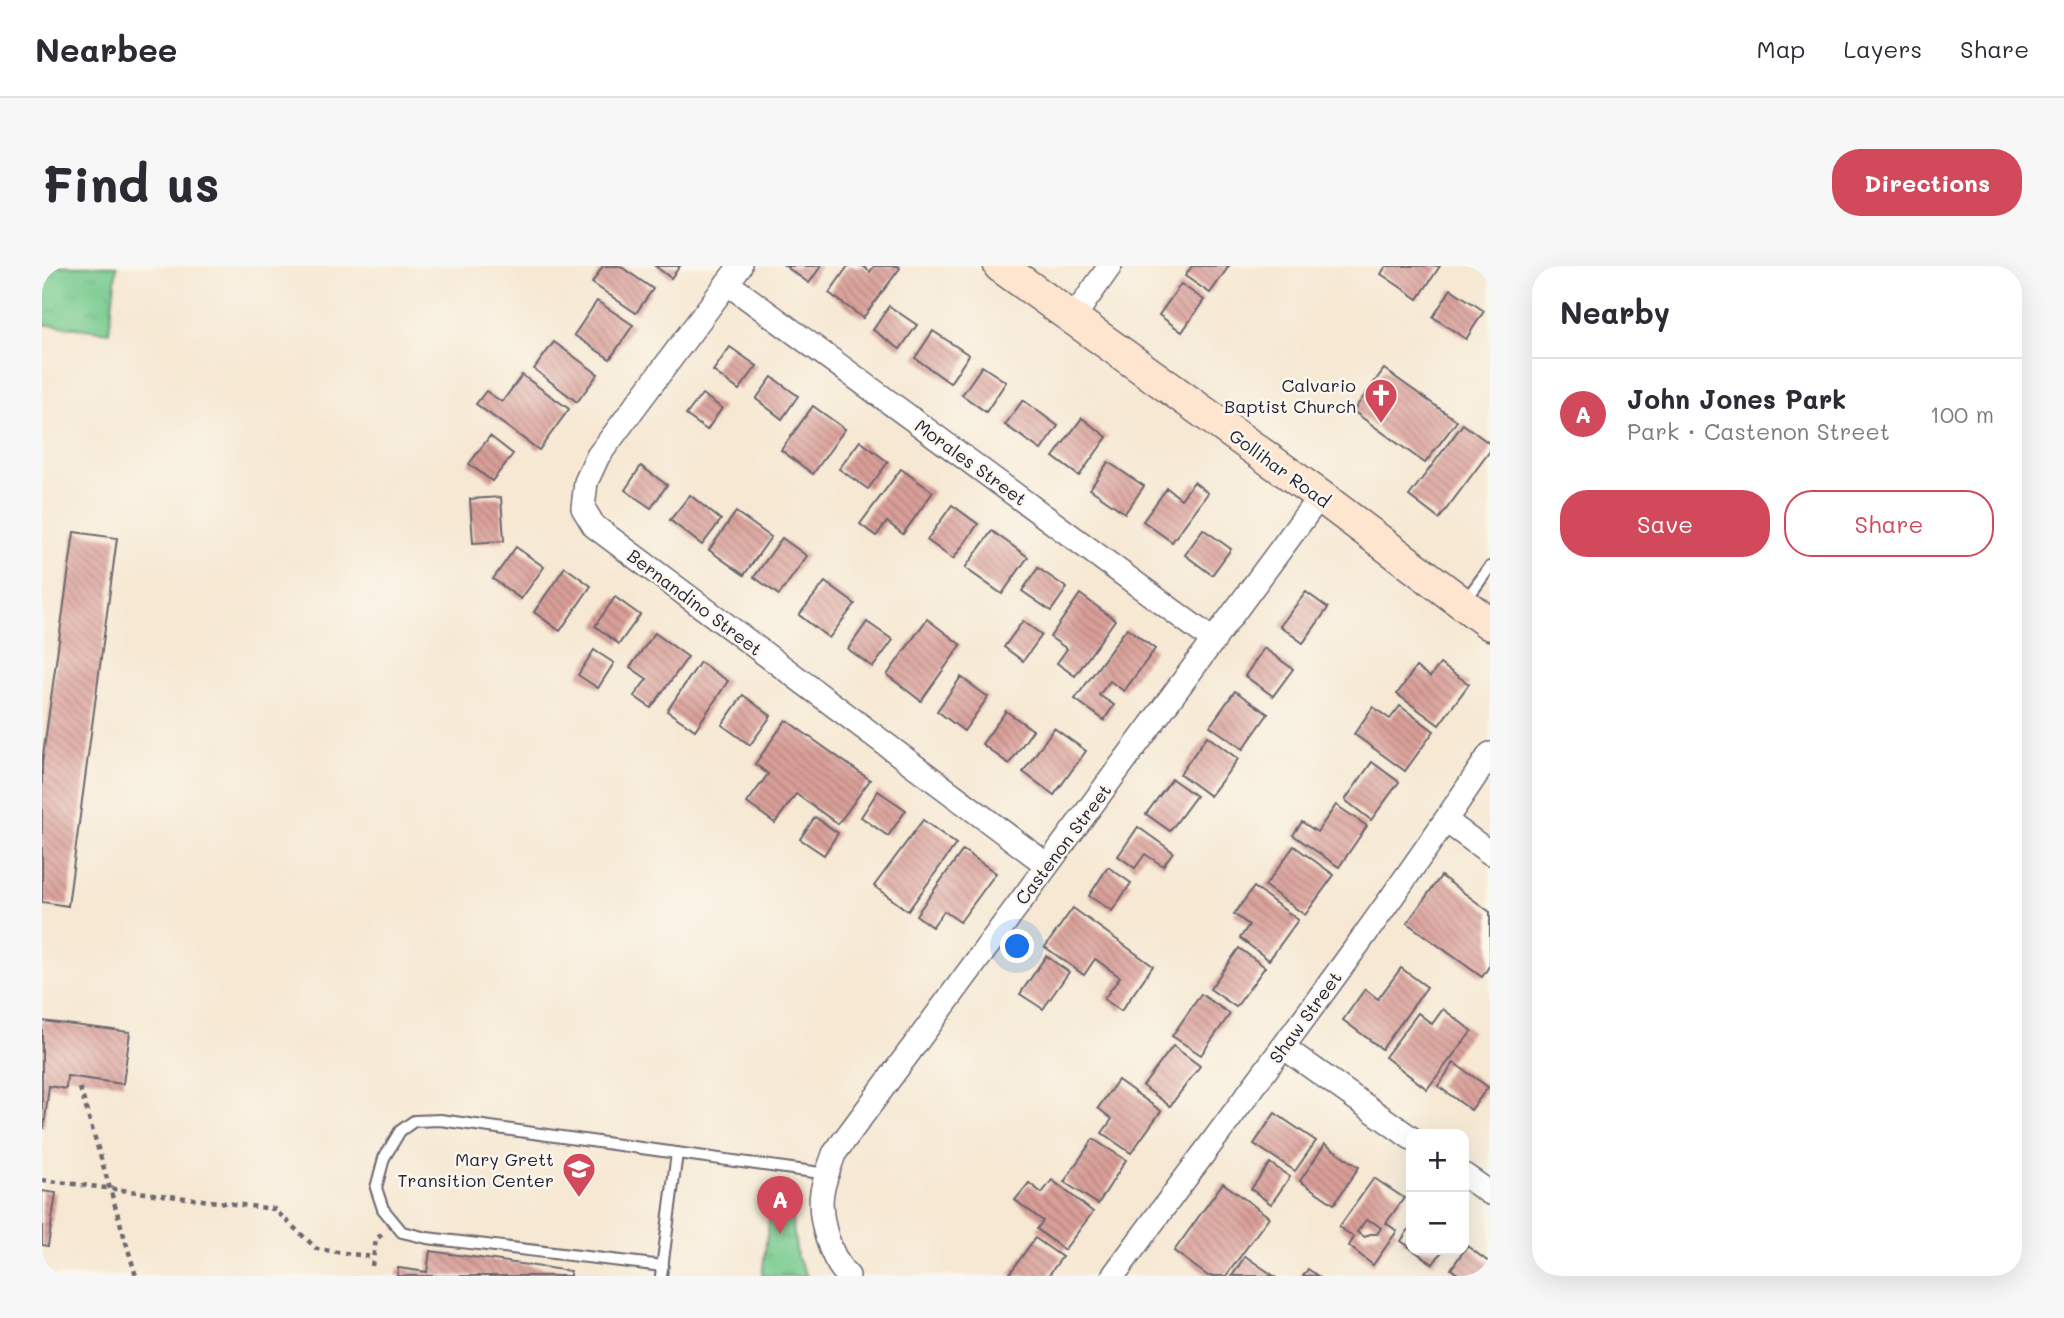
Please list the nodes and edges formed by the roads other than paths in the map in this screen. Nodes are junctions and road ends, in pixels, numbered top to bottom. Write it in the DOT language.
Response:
graph roads {
  1 [pos="1000,266"];
  2 [pos="1110,266"];
  3 [pos="734,275"];
  4 [pos="1073,318"];
  5 [pos="1320,496"];
  6 [pos="1490,567"];
  7 [pos="1463,604"];
  8 [pos="1490,624"];
  9 [pos="1214,641"];
  10 [pos="1490,754"];
  11 [pos="1446,821"];
  12 [pos="1490,853"];
  13 [pos="1047,865"];
  14 [pos="1283,1047"];
  15 [pos="1406,1134"];
  16 [pos="677,1153"];
  17 [pos="828,1174"];
  18 [pos="1469,1178"];
  19 [pos="1490,1193"];
  20 [pos="662,1271"];
  21 [pos="1118,1274"];
  22 [pos="848,1276"];
  1 -- 4 [label="main road, Gollihar Road"];
  2 -- 4 [label="street"];
  3 -- 9 [label="street, Morales Street"];
  3 -- 13 [label="street, Bernandino Street"];
  4 -- 5 [label="main road, Gollihar Road"];
  5 -- 7 [label="main road, Gollihar Road"];
  5 -- 9 [label="street, Castenon Street"];
  6 -- 7 [label="lane"];
  7 -- 8 [label="main road, Gollihar Road"];
  9 -- 13 [label="street, Castenon Street"];
  10 -- 11 [label="street, Shaw Street"];
  11 -- 12 [label="street"];
  11 -- 14 [label="street, Shaw Street"];
  13 -- 17 [label="street, Castenon Street"];
  14 -- 15 [label="street"];
  14 -- 21 [label="street, Shaw Street"];
  16 -- 17 [label="lane"];
  16 -- 20 [label="lane"];
  16 -- 20 [label="lane"];
  17 -- 22 [label="street, Castenon Street"];
  18 -- 19 [label="street"];
}
